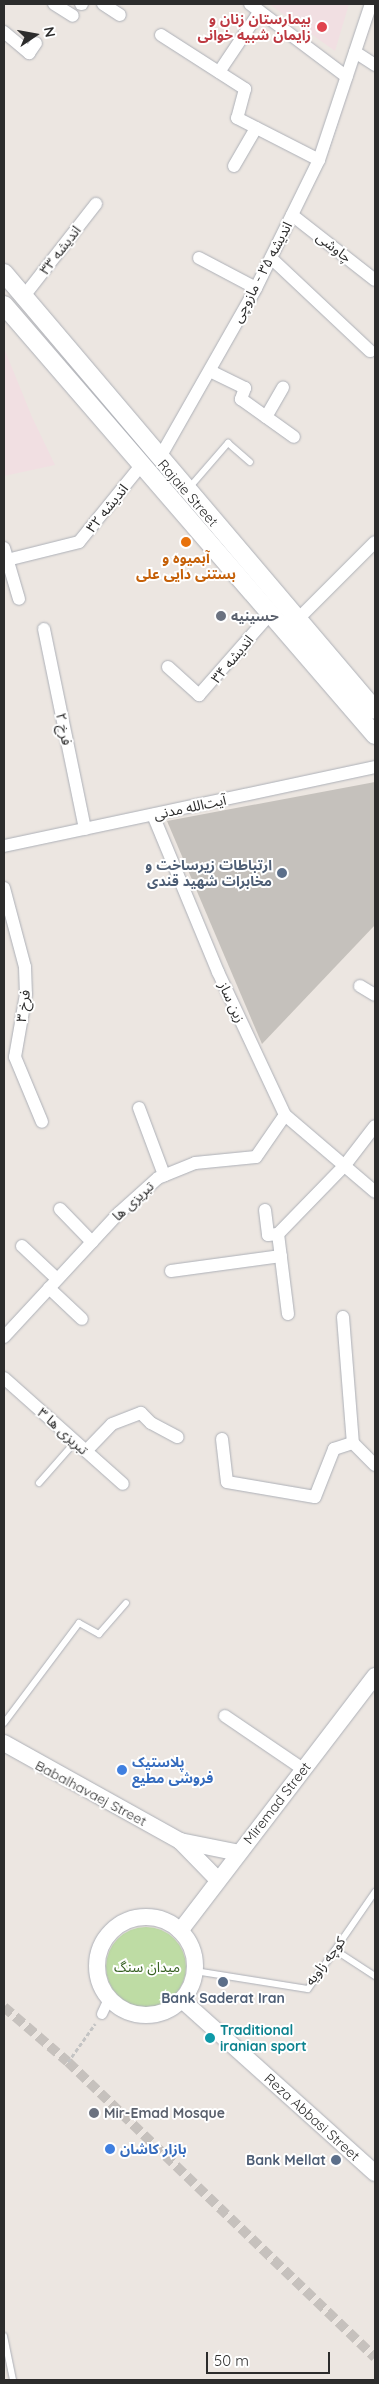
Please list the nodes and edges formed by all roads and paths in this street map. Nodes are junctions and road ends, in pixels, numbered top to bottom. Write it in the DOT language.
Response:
graph roads {
  1 [pos="54,4"];
  2 [pos="103,4"];
  3 [pos="370,4"];
  4 [pos="255,8"];
  5 [pos="120,15"];
  6 [pos="73,16"];
  7 [pos="4,32"];
  8 [pos="161,35"];
  9 [pos="36,43"];
  10 [pos="355,52"];
  11 [pos="375,66"];
  12 [pos="219,72"];
  13 [pos="347,77"];
  14 [pos="256,128"];
  15 [pos="319,160"];
  16 [pos="234,166"];
  17 [pos="96,204"];
  18 [pos="292,215"];
  19 [pos="199,258"];
  20 [pos="271,258"];
  21 [pos="4,273"];
  22 [pos="375,280"];
  23 [pos="256,288"];
  24 [pos="24,296"];
  25 [pos="4,305"];
  26 [pos="49,326"];
  27 [pos="33,340"];
  28 [pos="370,351"];
  29 [pos="210,371"];
  30 [pos="283,388"];
  31 [pos="266,417"];
  32 [pos="294,437"];
  33 [pos="151,461"];
  34 [pos="250,462"];
  35 [pos="186,491"];
  36 [pos="375,542"];
  37 [pos="6,554"];
  38 [pos="19,599"];
  39 [pos="271,613"];
  40 [pos="297,620"];
  41 [pos="44,629"];
  42 [pos="168,667"];
  43 [pos="375,710"];
  44 [pos="375,735"];
  45 [pos="375,767"];
  46 [pos="153,815"];
  47 [pos="85,829"];
  48 [pos="4,846"];
  49 [pos="4,888"];
  50 [pos="360,986"];
  51 [pos="375,995"];
  52 [pos="139,1108"];
  53 [pos="285,1115"];
  54 [pos="42,1122"];
  55 [pos="375,1126"];
  56 [pos="345,1165"];
  57 [pos="164,1175"];
  58 [pos="375,1192"];
  59 [pos="60,1209"];
  60 [pos="264,1210"];
  61 [pos="278,1234"];
  62 [pos="92,1242"];
  63 [pos="22,1246"];
  64 [pos="281,1256"];
  65 [pos="171,1271"];
  66 [pos="53,1284"];
  67 [pos="288,1314"];
  68 [pos="343,1317"];
  69 [pos="82,1319"];
  70 [pos="4,1337"];
  71 [pos="4,1378"];
  72 [pos="177,1437"];
  73 [pos="222,1439"];
  74 [pos="75,1442"];
  75 [pos="353,1443"];
  76 [pos="86,1451"];
  77 [pos="375,1465"];
  78 [pos="39,1483"];
  79 [pos="123,1484"];
  80 [pos="126,1603"];
  81 [pos="375,1676"];
  82 [pos="225,1716"];
  83 [pos="4,1723"];
  84 [pos="4,1743"];
  85 [pos="303,1769"];
  86 [pos="180,1841"];
  87 [pos="239,1853"];
  88 [pos="218,1880"];
  89 [pos="375,1892"];
  90 [pos="180,1931"];
  91 [pos="335,1950"];
  92 [pos="195,1971"];
  93 [pos="375,1976"];
  94 [pos="182,2000"];
  95 [pos="106,2006"];
  96 [pos="68,2062"];
  97 [pos="375,2173"];
  98 [pos="4,2336"];
  99 [pos="6,2356"];
  100 [pos="13,2380"];
  1 -- 6 [label="street"];
  2 -- 5 [label="street"];
  3 -- 10 [label="street, اندیشه ۳۵ - مازوچی"];
  4 -- 12 [label="street"];
  4 -- 13 [label="street"];
  7 -- 9 [label="street"];
  8 -- 12 [label="street"];
  10 -- 11 [label="street"];
  10 -- 13 [label="street, اندیشه ۳۵ - مازوچی"];
  12 -- 14 [label="street"];
  13 -- 15 [label="street, اندیشه ۳۵ - مازوچی"];
  14 -- 15 [label="street"];
  14 -- 16 [label="street"];
  15 -- 18 [label="street, اندیشه ۳۵ - مازوچی"];
  17 -- 24 [label="street, اندیشه ۳۳"];
  18 -- 20 [label="street, اندیشه ۳۵ - مازوچی"];
  18 -- 22 [label="street, چاوشی"];
  19 -- 23 [label="street"];
  20 -- 23 [label="street, اندیشه ۳۵ - مازوچی"];
  20 -- 28 [label="street"];
  21 -- 24 [label="main road, Rajaie Street"];
  23 -- 29 [label="street, اندیشه ۳۵ - مازوچی"];
  24 -- 26 [label="main road, Rajaie Street"];
  25 -- 27 [label="main road, Rajaie Street"];
  26 -- 27 [label="main road"];
  26 -- 33 [label="main road, Rajaie Street"];
  27 -- 33 [label="main road, Rajaie Street"];
  29 -- 31 [label="street"];
  29 -- 33 [label="street, اندیشه ۳۵ - مازوچی"];
  30 -- 31 [label="street"];
  31 -- 32 [label="street"];
  33 -- 35 [label="main road, Rajaie Street"];
  33 -- 37 [label="street, اندیشه ۳۲"];
  33 -- 39 [label="main road, Rajaie Street"];
  34 -- 35 [label="lane"];
  35 -- 40 [label="main road, Rajaie Street"];
  36 -- 40 [label="street"];
  37 -- 38 [label="street"];
  39 -- 42 [label="street, اندیشه ۳۴"];
  39 -- 44 [label="main road, Rajaie Street"];
  40 -- 43 [label="main road, Rajaie Street"];
  41 -- 47 [label="street, فرخ ۲"];
  45 -- 46 [label="street, آیت‌الله مدنی"];
  46 -- 47 [label="street, آیت‌الله مدنی"];
  46 -- 53 [label="street, زین ساز"];
  47 -- 48 [label="street, آیت‌الله مدنی"];
  49 -- 54 [label="street, فرخ ۳"];
  50 -- 51 [label="street"];
  52 -- 57 [label="street"];
  53 -- 56 [label="street, زین ساز"];
  53 -- 57 [label="street, تبریزی ها"];
  55 -- 56 [label="street"];
  56 -- 58 [label="street, زین ساز"];
  56 -- 61 [label="street"];
  57 -- 62 [label="street, تبریزی ها"];
  59 -- 62 [label="street"];
  60 -- 61 [label="street"];
  61 -- 64 [label="street"];
  62 -- 66 [label="street, تبریزی ها"];
  63 -- 66 [label="street"];
  64 -- 65 [label="street"];
  64 -- 67 [label="street"];
  66 -- 69 [label="street"];
  66 -- 70 [label="street, تبریزی ها"];
  68 -- 75 [label="street"];
  71 -- 74 [label="street, تبریزی ها ۳"];
  72 -- 76 [label="street"];
  73 -- 75 [label="street"];
  74 -- 76 [label="street, تبریزی ها ۳"];
  74 -- 78 [label="lane"];
  75 -- 77 [label="street"];
  76 -- 79 [label="street, تبریزی ها ۳"];
  80 -- 83 [label="lane"];
  81 -- 85 [label="street, Miremad Street"];
  82 -- 85 [label="street"];
  84 -- 86 [label="street, Babalhavaej Street"];
  85 -- 87 [label="street, Miremad Street"];
  86 -- 87 [label="street"];
  86 -- 88 [label="street"];
  87 -- 88 [label="street, Miremad Street"];
  88 -- 90 [label="street, Miremad Street"];
  89 -- 91 [label="lane, کوچه زاویه"];
  90 -- 92 [label="street"];
  90 -- 95 [label="street"];
  91 -- 92 [label="lane, کوچه زاویه"];
  91 -- 93 [label="lane"];
  92 -- 94 [label="street"];
  94 -- 95 [label="street"];
  94 -- 97 [label="street, Reza Abbasi Street"];
  95 -- 96 [label="path"];
  98 -- 99 [label="lane"];
  99 -- 100 [label="lane"];
}
